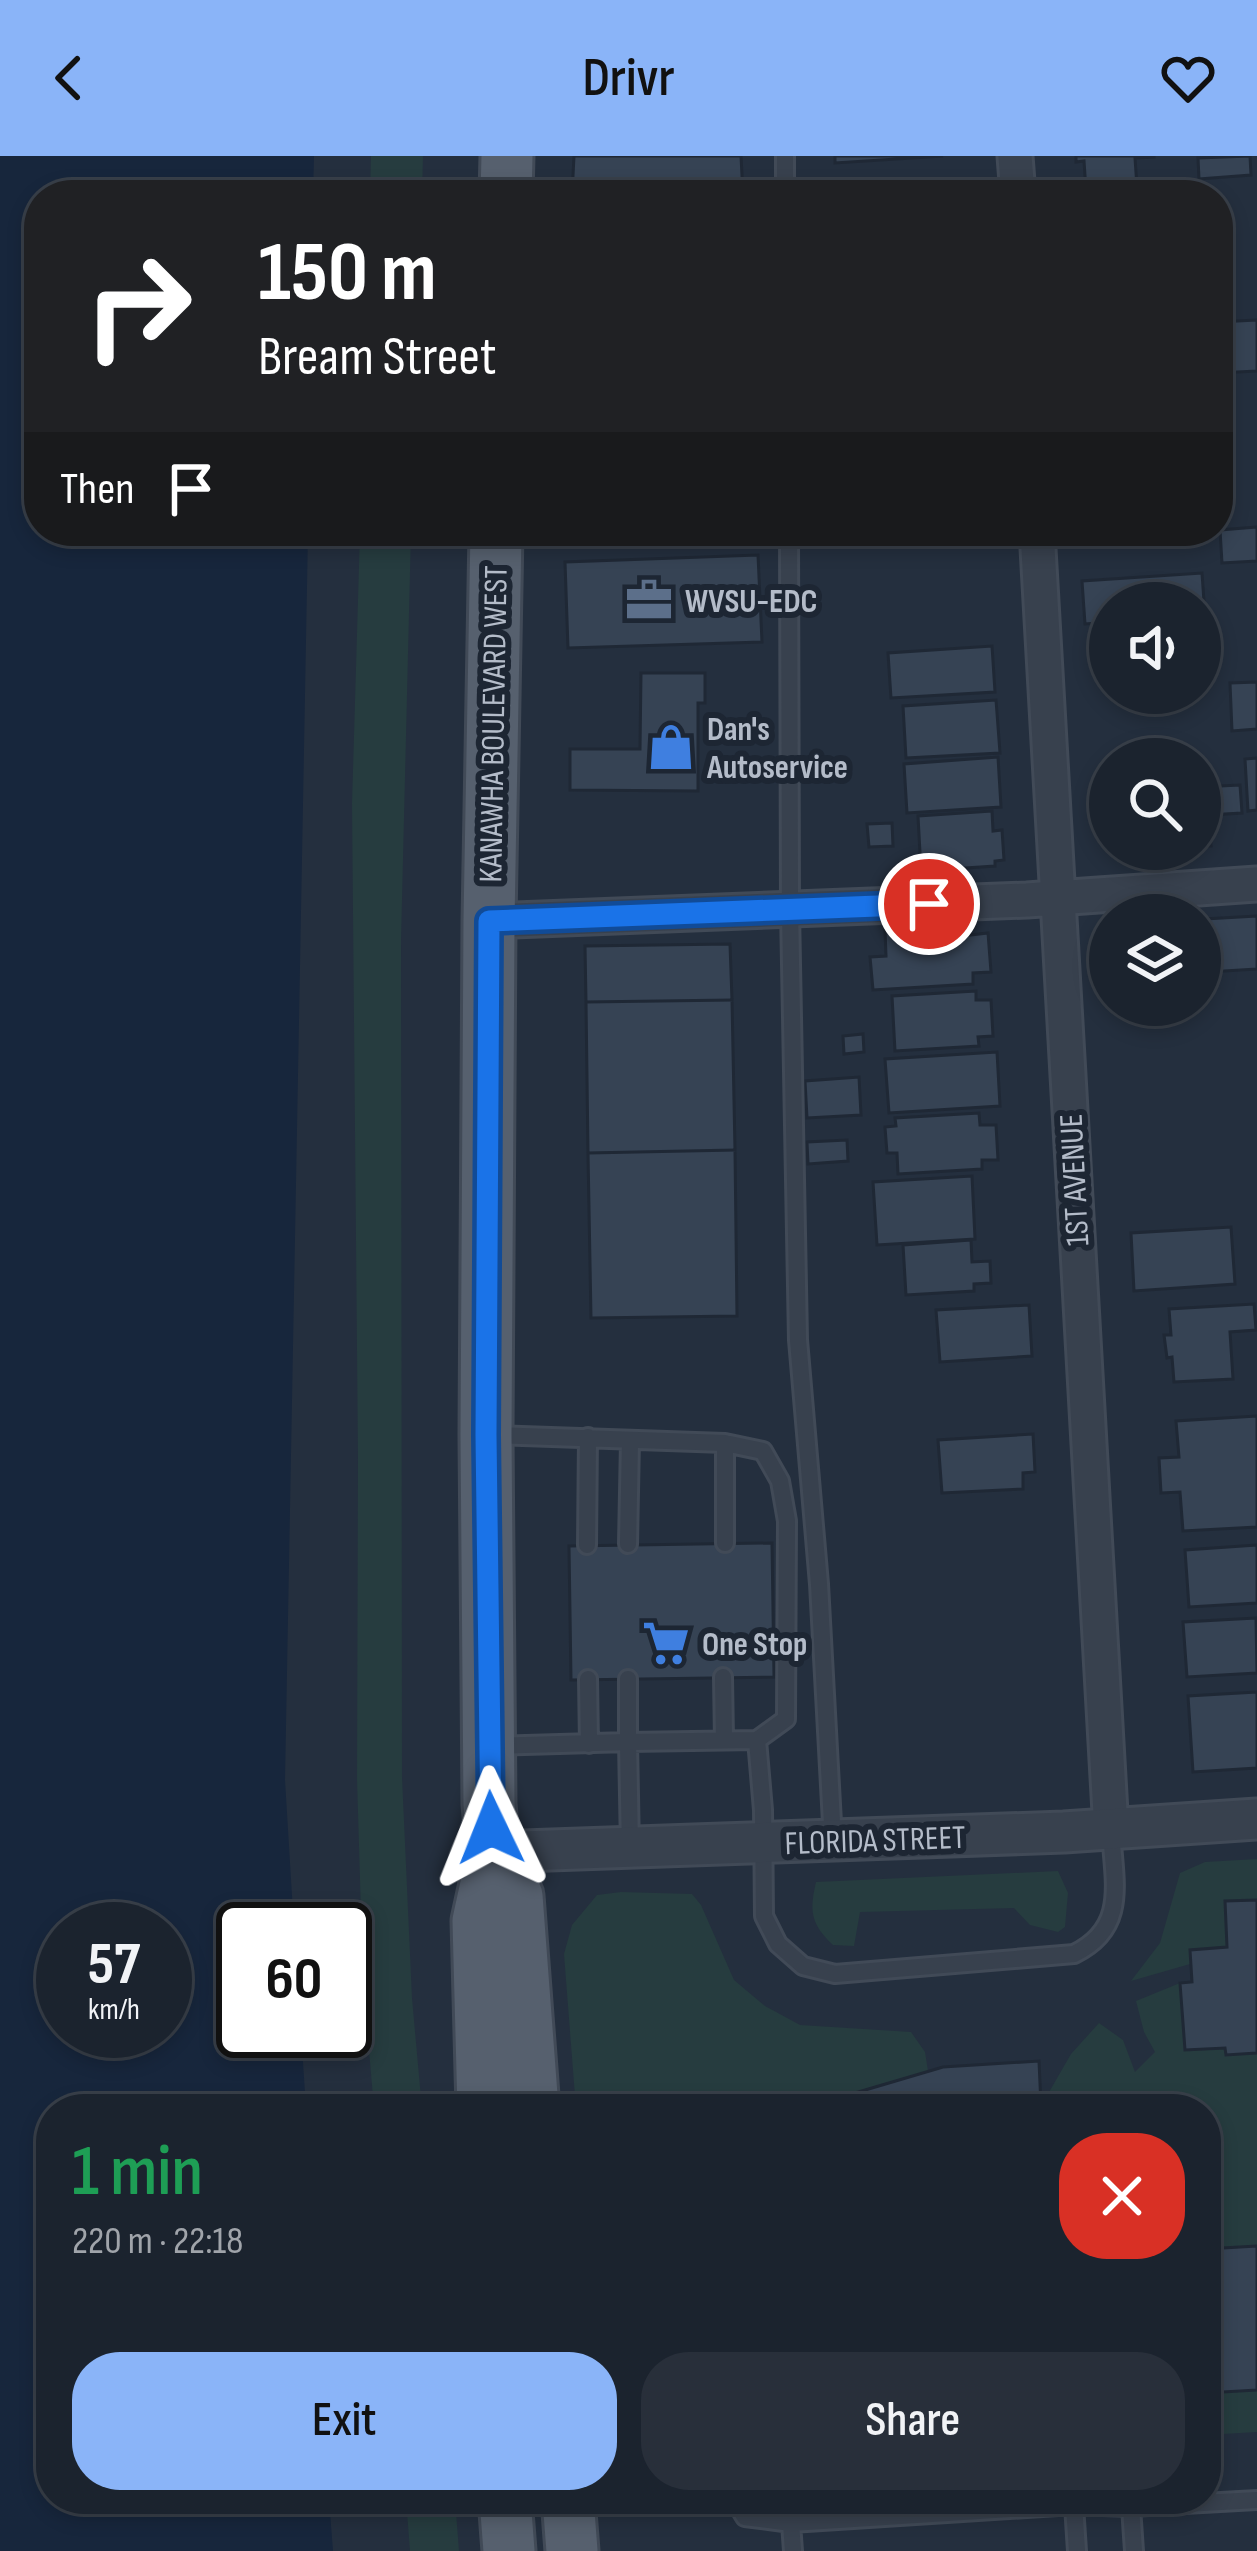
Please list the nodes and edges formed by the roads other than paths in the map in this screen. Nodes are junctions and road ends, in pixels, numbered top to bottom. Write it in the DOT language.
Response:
graph roads {
  1 [pos="496,546"];
  2 [pos="789,546"];
  3 [pos="1038,546"];
  4 [pos="1257,884"];
  5 [pos="1058,898"];
  6 [pos="790,910"];
  7 [pos="489,921"];
  8 [pos="486,1435"];
  9 [pos="588,1437"];
  10 [pos="630,1441"];
  11 [pos="724,1442"];
  12 [pos="628,1544"];
  13 [pos="724,1544"];
  14 [pos="587,1545"];
  15 [pos="723,1677"];
  16 [pos="588,1679"];
  17 [pos="628,1679"];
  18 [pos="724,1740"];
  19 [pos="757,1740"];
  20 [pos="628,1742"];
  21 [pos="590,1744"];
  22 [pos="488,1746"];
  23 [pos="1257,1820"];
  24 [pos="1111,1830"];
  25 [pos="833,1840"];
  26 [pos="763,1843"];
  27 [pos="630,1848"];
  28 [pos="493,1852"];
  29 [pos="483,2094"];
  30 [pos="532,2094"];
  31 [pos="1257,2500"];
  32 [pos="1221,2502"];
  33 [pos="507,2514"];
  34 [pos="569,2514"];
  35 [pos="743,2514"];
  36 [pos="932,2514"];
  37 [pos="1075,2514"];
  38 [pos="1131,2514"];
  39 [pos="791,2523"];
  40 [pos="509,2551"];
  41 [pos="572,2551"];
  42 [pos="793,2551"];
  43 [pos="1077,2551"];
  44 [pos="1134,2551"];
  1 -- 7 [label="main road, KANAWHA BOULEVARD WEST"];
  2 -- 6 [label="lane"];
  3 -- 5 [label="street, 1ST AVENUE"];
  4 -- 5 [label="street"];
  5 -- 6 [label="street"];
  5 -- 24 [label="street, 1ST AVENUE"];
  6 -- 7 [label="street"];
  6 -- 25 [label="lane"];
  7 -- 8 [label="main road, KANAWHA BOULEVARD WEST"];
  8 -- 9 [label="lane"];
  8 -- 22 [label="main road, KANAWHA BOULEVARD WEST"];
  9 -- 10 [label="lane"];
  9 -- 14 [label="lane"];
  10 -- 11 [label="lane"];
  10 -- 12 [label="lane"];
  11 -- 13 [label="lane"];
  11 -- 19 [label="lane"];
  15 -- 18 [label="lane"];
  16 -- 21 [label="lane"];
  17 -- 20 [label="lane"];
  18 -- 19 [label="lane"];
  18 -- 20 [label="lane"];
  19 -- 26 [label="lane"];
  20 -- 21 [label="lane"];
  20 -- 27 [label="lane"];
  21 -- 22 [label="lane"];
  22 -- 28 [label="main road, KANAWHA BOULEVARD WEST"];
  23 -- 24 [label="street, FLORIDA STREET"];
  24 -- 25 [label="street, FLORIDA STREET"];
  24 -- 26 [label="lane"];
  25 -- 26 [label="street, FLORIDA STREET"];
  26 -- 27 [label="street, FLORIDA STREET"];
  27 -- 28 [label="street, FLORIDA STREET"];
  28 -- 29 [label="main road, KANAWHA BOULEVARD WEST"];
  28 -- 30 [label="main road, KANAWHA BOULEVARD WEST"];
  31 -- 32 [label="lane"];
  33 -- 40 [label="main road"];
  34 -- 41 [label="main road"];
  35 -- 39 [label="lane"];
  36 -- 39 [label="lane"];
  37 -- 43 [label="lane"];
  38 -- 44 [label="lane"];
  39 -- 42 [label="lane"];
}
